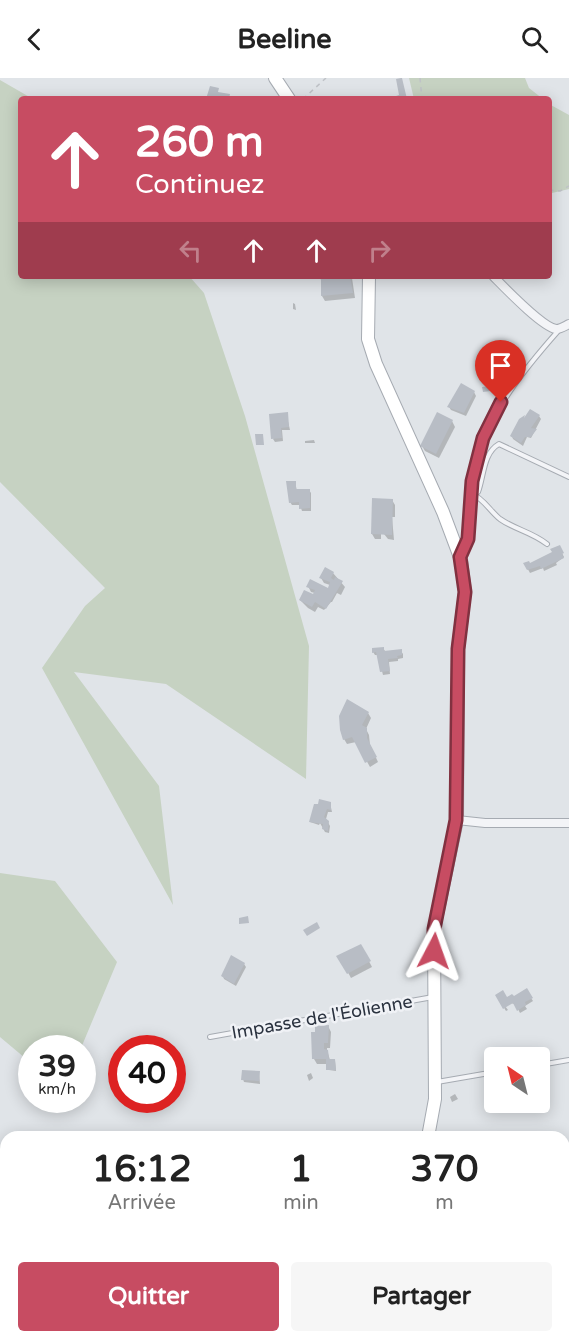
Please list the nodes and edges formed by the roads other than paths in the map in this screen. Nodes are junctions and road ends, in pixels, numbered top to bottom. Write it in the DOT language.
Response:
graph roads {
  1 [pos="275,78"];
  2 [pos="288,96"];
  3 [pos="369,279"];
  4 [pos="496,279"];
  5 [pos="569,324"];
  6 [pos="559,329"];
  7 [pos="569,477"];
  8 [pos="471,493"];
  9 [pos="547,544"];
  10 [pos="460,557"];
  11 [pos="456,820"];
  12 [pos="569,823"];
  13 [pos="433,997"];
  14 [pos="210,1037"];
  15 [pos="569,1060"];
  16 [pos="550,1063"];
  17 [pos="484,1074"];
  18 [pos="435,1082"];
  19 [pos="429,1131"];
  1 -- 2 [label="street"];
  3 -- 10 [label="street"];
  4 -- 6 [label="street"];
  5 -- 6 [label="street"];
  6 -- 8 [label="lane"];
  7 -- 8 [label="lane"];
  8 -- 9 [label="lane"];
  8 -- 10 [label="lane"];
  10 -- 11 [label="street"];
  11 -- 12 [label="street"];
  11 -- 13 [label="street"];
  13 -- 14 [label="lane, Impasse de l'Éolienne"];
  13 -- 18 [label="street"];
  15 -- 16 [label="lane"];
  17 -- 18 [label="lane"];
  18 -- 19 [label="street"];
}
